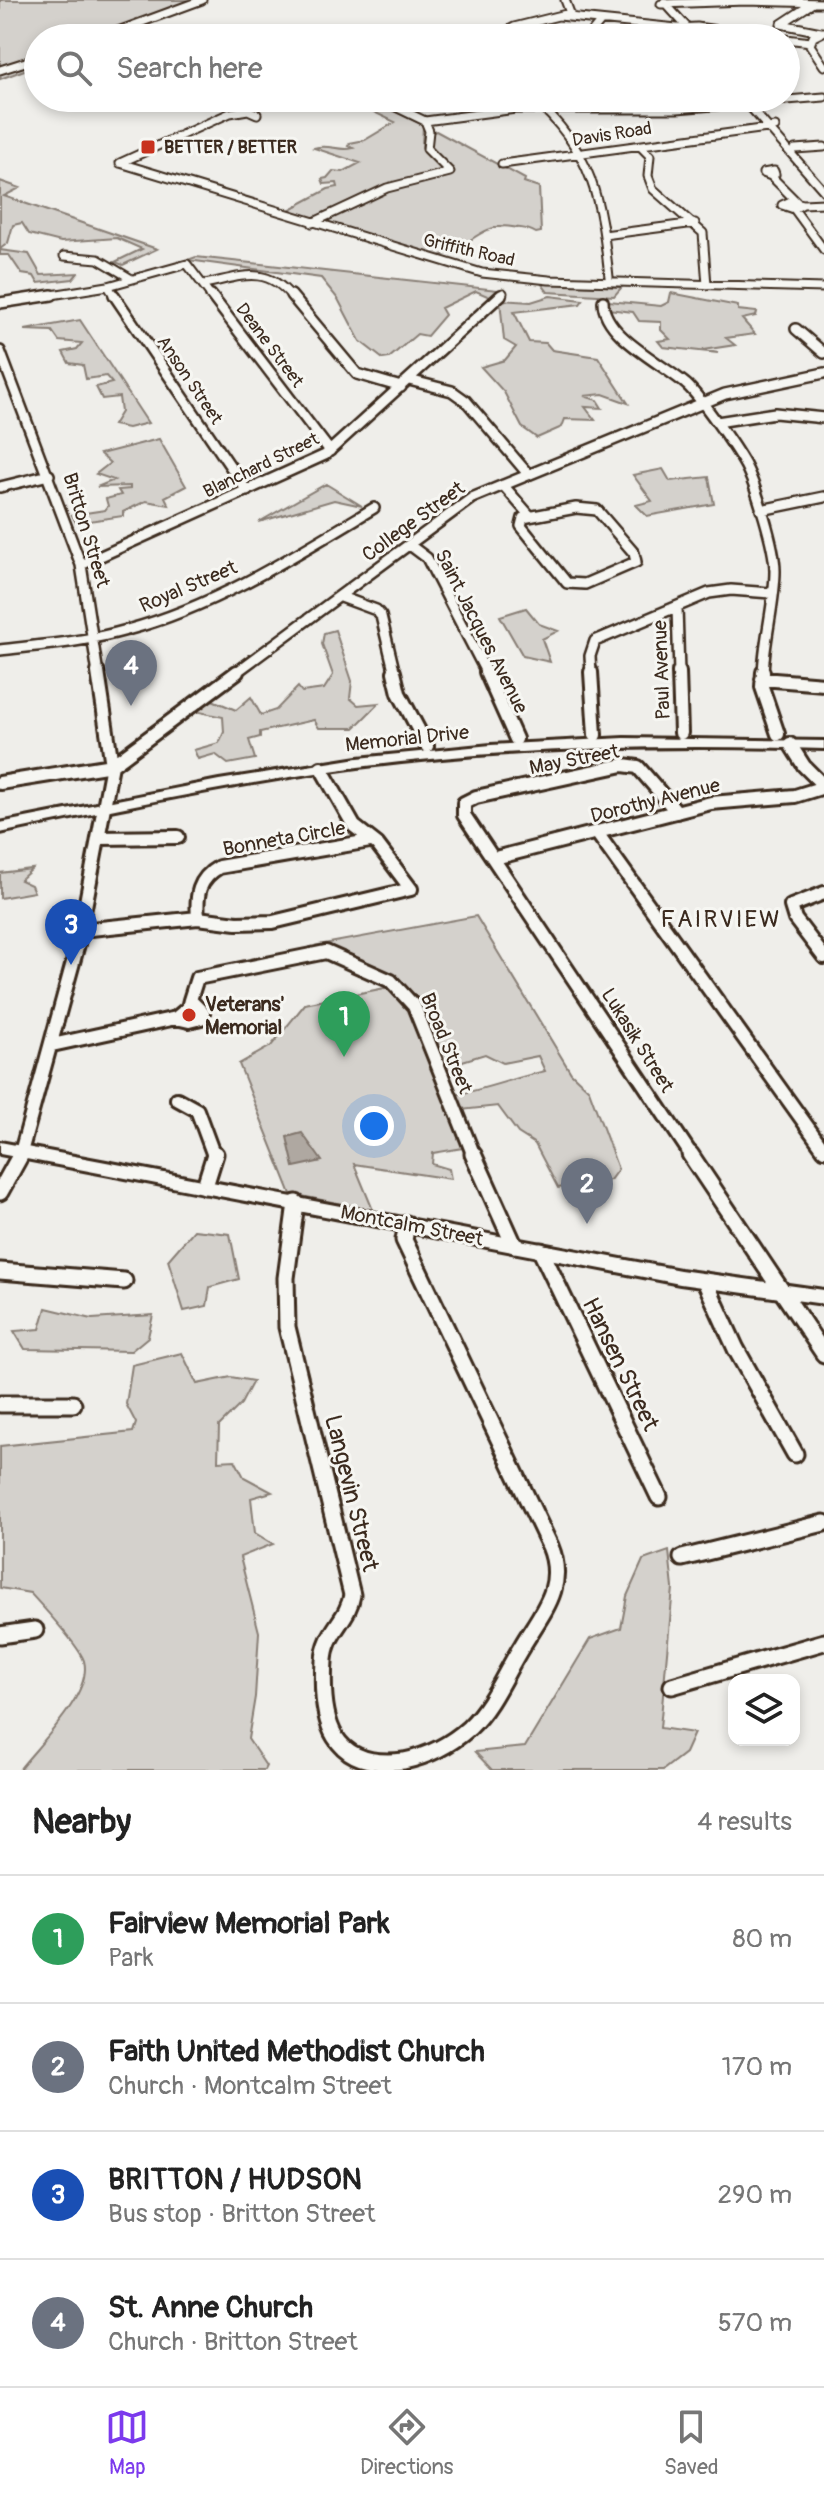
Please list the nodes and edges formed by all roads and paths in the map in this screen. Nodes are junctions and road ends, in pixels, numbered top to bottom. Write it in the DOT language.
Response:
graph roads {
  1 [pos="202,0"];
  2 [pos="565,0"];
  3 [pos="662,2"];
  4 [pos="813,3"];
  5 [pos="824,3"];
  6 [pos="559,16"];
  7 [pos="601,21"];
  8 [pos="139,24"];
  9 [pos="526,24"];
  10 [pos="599,24"];
  11 [pos="642,24"];
  12 [pos="681,24"];
  13 [pos="781,24"];
  14 [pos="800,28"];
  15 [pos="823,32"];
  16 [pos="800,41"];
  17 [pos="811,42"];
  18 [pos="24,62"];
  19 [pos="824,66"];
  20 [pos="0,70"];
  21 [pos="824,97"];
  22 [pos="800,98"];
  23 [pos="406,112"];
  24 [pos="490,112"];
  25 [pos="550,112"];
  26 [pos="759,112"];
  27 [pos="227,115"];
  28 [pos="425,121"];
  29 [pos="772,127"];
  30 [pos="640,146"];
  31 [pos="824,147"];
  32 [pos="795,149"];
  33 [pos="583,155"];
  34 [pos="502,164"];
  35 [pos="771,176"];
  36 [pos="824,183"];
  37 [pos="824,191"];
  38 [pos="824,203"];
  39 [pos="798,205"];
  40 [pos="312,223"];
  41 [pos="695,223"];
  42 [pos="604,235"];
  43 [pos="823,245"];
  44 [pos="64,256"];
  45 [pos="609,277"];
  46 [pos="130,278"];
  47 [pos="204,284"];
  48 [pos="707,285"];
  49 [pos="108,286"];
  50 [pos="824,288"];
  51 [pos="503,293"];
  52 [pos="603,301"];
  53 [pos="0,303"];
  54 [pos="796,329"];
  55 [pos="0,351"];
  56 [pos="824,353"];
  57 [pos="824,373"];
  58 [pos="405,384"];
  59 [pos="703,403"];
  60 [pos="824,418"];
  61 [pos="717,422"];
  62 [pos="330,451"];
  63 [pos="528,474"];
  64 [pos="49,475"];
  65 [pos="503,485"];
  66 [pos="0,487"];
  67 [pos="247,491"];
  68 [pos="824,497"];
  69 [pos="374,508"];
  70 [pos="761,510"];
  71 [pos="530,516"];
  72 [pos="411,546"];
  73 [pos="81,565"];
  74 [pos="771,593"];
  75 [pos="341,597"];
  76 [pos="677,607"];
  77 [pos="92,639"];
  78 [pos="0,650"];
  79 [pos="762,679"];
  80 [pos="824,684"];
  81 [pos="681,733"];
  82 [pos="595,735"];
  83 [pos="824,736"];
  84 [pos="516,739"];
  85 [pos="784,739"];
  86 [pos="824,745"];
  87 [pos="427,746"];
  88 [pos="112,765"];
  89 [pos="321,768"];
  90 [pos="0,783"];
  91 [pos="824,786"];
  92 [pos="106,801"];
  93 [pos="464,807"];
  94 [pos="677,812"];
  95 [pos="0,818"];
  96 [pos="0,828"];
  97 [pos="597,833"];
  98 [pos="178,837"];
  99 [pos="99,838"];
  100 [pos="370,841"];
  101 [pos="495,858"];
  102 [pos="824,893"];
  103 [pos="198,918"];
  104 [pos="81,930"];
  105 [pos="824,957"];
  106 [pos="52,1045"];
  107 [pos="177,1099"];
  108 [pos="0,1148"];
  109 [pos="824,1150"];
  110 [pos="22,1152"];
  111 [pos="205,1186"];
  112 [pos="0,1192"];
  113 [pos="296,1203"];
  114 [pos="407,1224"];
  115 [pos="514,1245"];
  116 [pos="541,1251"];
  117 [pos="0,1271"];
  118 [pos="124,1281"];
  119 [pos="705,1281"];
  120 [pos="784,1292"];
  121 [pos="824,1297"];
  122 [pos="824,1354"];
  123 [pos="0,1404"];
  124 [pos="73,1404"];
  125 [pos="795,1454"];
  126 [pos="659,1497"];
  127 [pos="824,1523"];
  128 [pos="682,1558"];
  129 [pos="35,1630"];
  130 [pos="0,1635"];
  131 [pos="824,1642"];
  132 [pos="672,1686"];
  1 -- 8 [label="street"];
  2 -- 6 [label="street"];
  3 -- 4 [label="street"];
  3 -- 12 [label="street"];
  4 -- 5 [label="street"];
  4 -- 13 [label="street"];
  6 -- 7 [label="street"];
  6 -- 9 [label="street"];
  7 -- 10 [label="street"];
  7 -- 11 [label="street"];
  14 -- 15 [label="street"];
  15 -- 17 [label="street"];
  16 -- 17 [label="street"];
  17 -- 19 [label="street"];
  18 -- 20 [label="street"];
  21 -- 22 [label="street"];
  23 -- 28 [label="street"];
  24 -- 28 [label="street"];
  25 -- 33 [label="street"];
  26 -- 29 [label="street"];
  27 -- 40 [label="street, Griffith Road"];
  28 -- 40 [label="street"];
  29 -- 30 [label="street, Davis Road"];
  29 -- 32 [label="street"];
  29 -- 37 [label="street"];
  30 -- 33 [label="street, Davis Road"];
  30 -- 41 [label="street"];
  31 -- 32 [label="street"];
  32 -- 36 [label="street"];
  33 -- 34 [label="street, Davis Road"];
  33 -- 42 [label="street"];
  35 -- 39 [label="street"];
  38 -- 39 [label="street"];
  39 -- 43 [label="street"];
  40 -- 48 [label="street, Griffith Road"];
  41 -- 42 [label="street"];
  41 -- 48 [label="street"];
  42 -- 45 [label="street"];
  44 -- 46 [label="street"];
  46 -- 47 [label="street, Deane Street"];
  46 -- 49 [label="street"];
  47 -- 58 [label="street"];
  47 -- 62 [label="street, Deane Street"];
  48 -- 50 [label="street, Griffith Road"];
  49 -- 53 [label="street"];
  49 -- 67 [label="street, Anson Street"];
  51 -- 58 [label="street, Blanchard Street"];
  52 -- 59 [label="street"];
  54 -- 56 [label="street"];
  55 -- 64 [label="street, Britton Street"];
  57 -- 59 [label="street, College Street"];
  58 -- 62 [label="street, Blanchard Street"];
  58 -- 63 [label="street"];
  59 -- 61 [label="street"];
  59 -- 63 [label="street, College Street"];
  60 -- 61 [label="street"];
  61 -- 70 [label="street"];
  62 -- 67 [label="street, Blanchard Street"];
  63 -- 65 [label="street, College Street"];
  64 -- 66 [label="street"];
  64 -- 73 [label="street, Britton Street"];
  65 -- 71 [label="street"];
  65 -- 72 [label="street, College Street"];
  67 -- 73 [label="street, Blanchard Street"];
  68 -- 70 [label="street"];
  69 -- 77 [label="street, Royal Street"];
  70 -- 74 [label="street"];
  71 -- 71 [label="street"];
  72 -- 75 [label="street, College Street"];
  72 -- 84 [label="street, Saint Jacques Avenue"];
  73 -- 77 [label="street, Britton Street"];
  74 -- 76 [label="street"];
  74 -- 79 [label="street"];
  75 -- 87 [label="street"];
  75 -- 88 [label="street, College Street"];
  76 -- 81 [label="street, Paul Avenue"];
  76 -- 82 [label="street"];
  77 -- 78 [label="street, Royal Street"];
  77 -- 88 [label="street, Britton Street"];
  79 -- 80 [label="street"];
  79 -- 85 [label="street"];
  81 -- 82 [label="main road, Memorial Drive"];
  81 -- 85 [label="main road, Memorial Drive"];
  82 -- 84 [label="main road, Memorial Drive"];
  83 -- 85 [label="main road, Memorial Drive"];
  84 -- 87 [label="main road, Memorial Drive"];
  85 -- 86 [label="main road, Memorial Drive"];
  85 -- 89 [label="main road, Memorial Drive"];
  85 -- 91 [label="street"];
  87 -- 92 [label="main road, Memorial Drive"];
  88 -- 90 [label="street"];
  88 -- 92 [label="street, Britton Street"];
  89 -- 92 [label="main road, Memorial Drive"];
  89 -- 100 [label="street"];
  91 -- 94 [label="street, Dorothy Avenue"];
  92 -- 95 [label="main road, Memorial Drive"];
  92 -- 96 [label="main road, Memorial Drive"];
  92 -- 99 [label="street, Britton Street"];
  93 -- 94 [label="street, May Street"];
  93 -- 101 [label="street, Lukasik Street"];
  94 -- 97 [label="street, Dorothy Avenue"];
  97 -- 101 [label="street, Dorothy Avenue"];
  97 -- 109 [label="street"];
  98 -- 99 [label="street"];
  99 -- 104 [label="street, Britton Street"];
  100 -- 103 [label="street, Bonneta Circle"];
  100 -- 103 [label="street"];
  101 -- 120 [label="street, Lukasik Street"];
  102 -- 105 [label="street"];
  103 -- 104 [label="street"];
  104 -- 106 [label="street, Britton Street"];
  106 -- 110 [label="street, Britton Street"];
  106 -- 115 [label="street, Broad Street"];
  107 -- 111 [label="street"];
  108 -- 110 [label="main road, Montcalm Street"];
  110 -- 111 [label="main road, Montcalm Street"];
  110 -- 112 [label="street, Britton Street"];
  111 -- 113 [label="main road, Montcalm Street"];
  113 -- 114 [label="main road, Montcalm Street"];
  113 -- 114 [label="street, Langevin Street"];
  114 -- 115 [label="main road, Montcalm Street"];
  115 -- 116 [label="main road, Montcalm Street"];
  116 -- 119 [label="main road, Montcalm Street"];
  116 -- 126 [label="street, Hansen Street"];
  117 -- 118 [label="street"];
  119 -- 120 [label="main road, Montcalm Street"];
  119 -- 125 [label="street"];
  120 -- 121 [label="main road, Montcalm Street"];
  120 -- 122 [label="street, Lukasik Street"];
  123 -- 124 [label="street"];
  127 -- 128 [label="street"];
  129 -- 130 [label="street"];
  131 -- 132 [label="street"];
}
